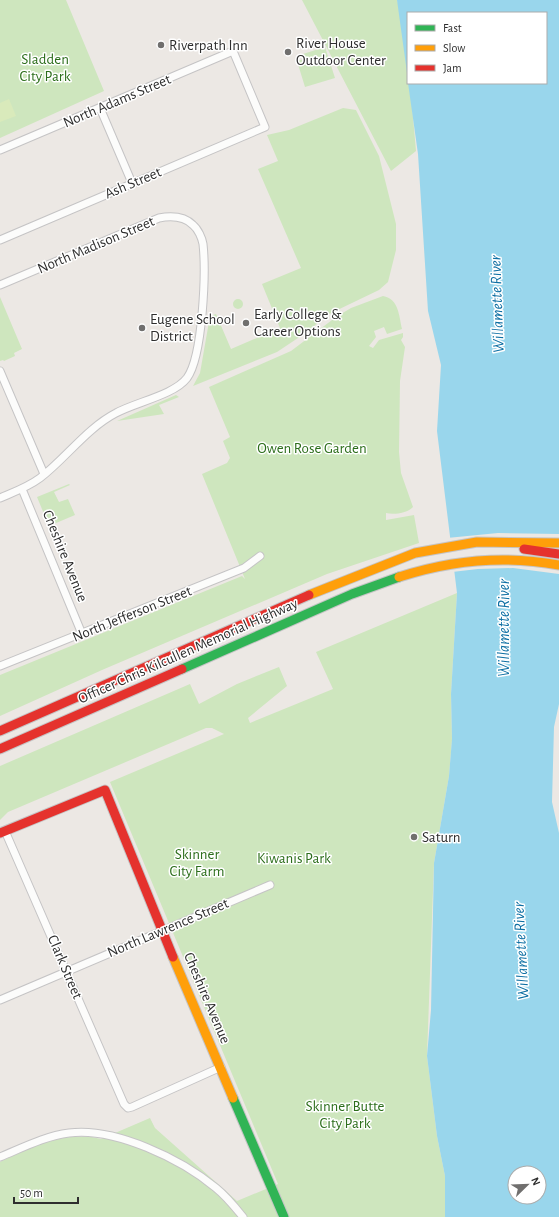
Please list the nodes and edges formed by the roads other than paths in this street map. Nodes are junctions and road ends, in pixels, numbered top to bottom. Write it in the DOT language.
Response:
graph roads {
  1 [pos="100,108"];
  2 [pos="265,127"];
  3 [pos="0,150"];
  4 [pos="132,183"];
  5 [pos="0,240"];
  6 [pos="0,285"];
  7 [pos="0,371"];
  8 [pos="44,474"];
  9 [pos="22,489"];
  10 [pos="0,498"];
  11 [pos="559,543"];
  12 [pos="559,554"];
  13 [pos="260,556"];
  14 [pos="388,564"];
  15 [pos="559,565"];
  16 [pos="82,634"];
  17 [pos="0,666"];
  18 [pos="0,731"];
  19 [pos="0,749"];
  20 [pos="3,832"];
  21 [pos="270,885"];
  22 [pos="162,931"];
  23 [pos="66,972"];
  24 [pos="0,1000"];
  25 [pos="221,1067"];
  26 [pos="0,1156"];
  27 [pos="243,1217"];
  28 [pos="284,1217"];
  1 -- 2 [label="street, North Adams Street"];
  1 -- 3 [label="street, North Adams Street"];
  1 -- 4 [label="street"];
  2 -- 4 [label="street, Ash Street"];
  4 -- 5 [label="street, Ash Street"];
  6 -- 8 [label="street, North Madison Street"];
  7 -- 8 [label="street"];
  8 -- 9 [label="street, North Madison Street"];
  9 -- 10 [label="street, North Madison Street"];
  9 -- 16 [label="street, Cheshire Avenue"];
  11 -- 14 [label="main road"];
  12 -- 14 [label="main road"];
  13 -- 16 [label="street, North Jefferson Street"];
  14 -- 18 [label="main road, Officer Chris Kilcullen Memorial Highway"];
  15 -- 19 [label="main road, Officer Chris Kilcullen Memorial Highway"];
  16 -- 17 [label="street, North Jefferson Street"];
  20 -- 22 [label="main road, Cheshire Avenue"];
  20 -- 23 [label="street, Clark Street"];
  21 -- 22 [label="street, North Lawrence Street"];
  22 -- 23 [label="street, North Lawrence Street"];
  22 -- 25 [label="main road, Cheshire Avenue"];
  23 -- 24 [label="street, North Lawrence Street"];
  23 -- 25 [label="street, Clark Street"];
  25 -- 28 [label="main road, Cheshire Avenue"];
  26 -- 27 [label="street"];
}
